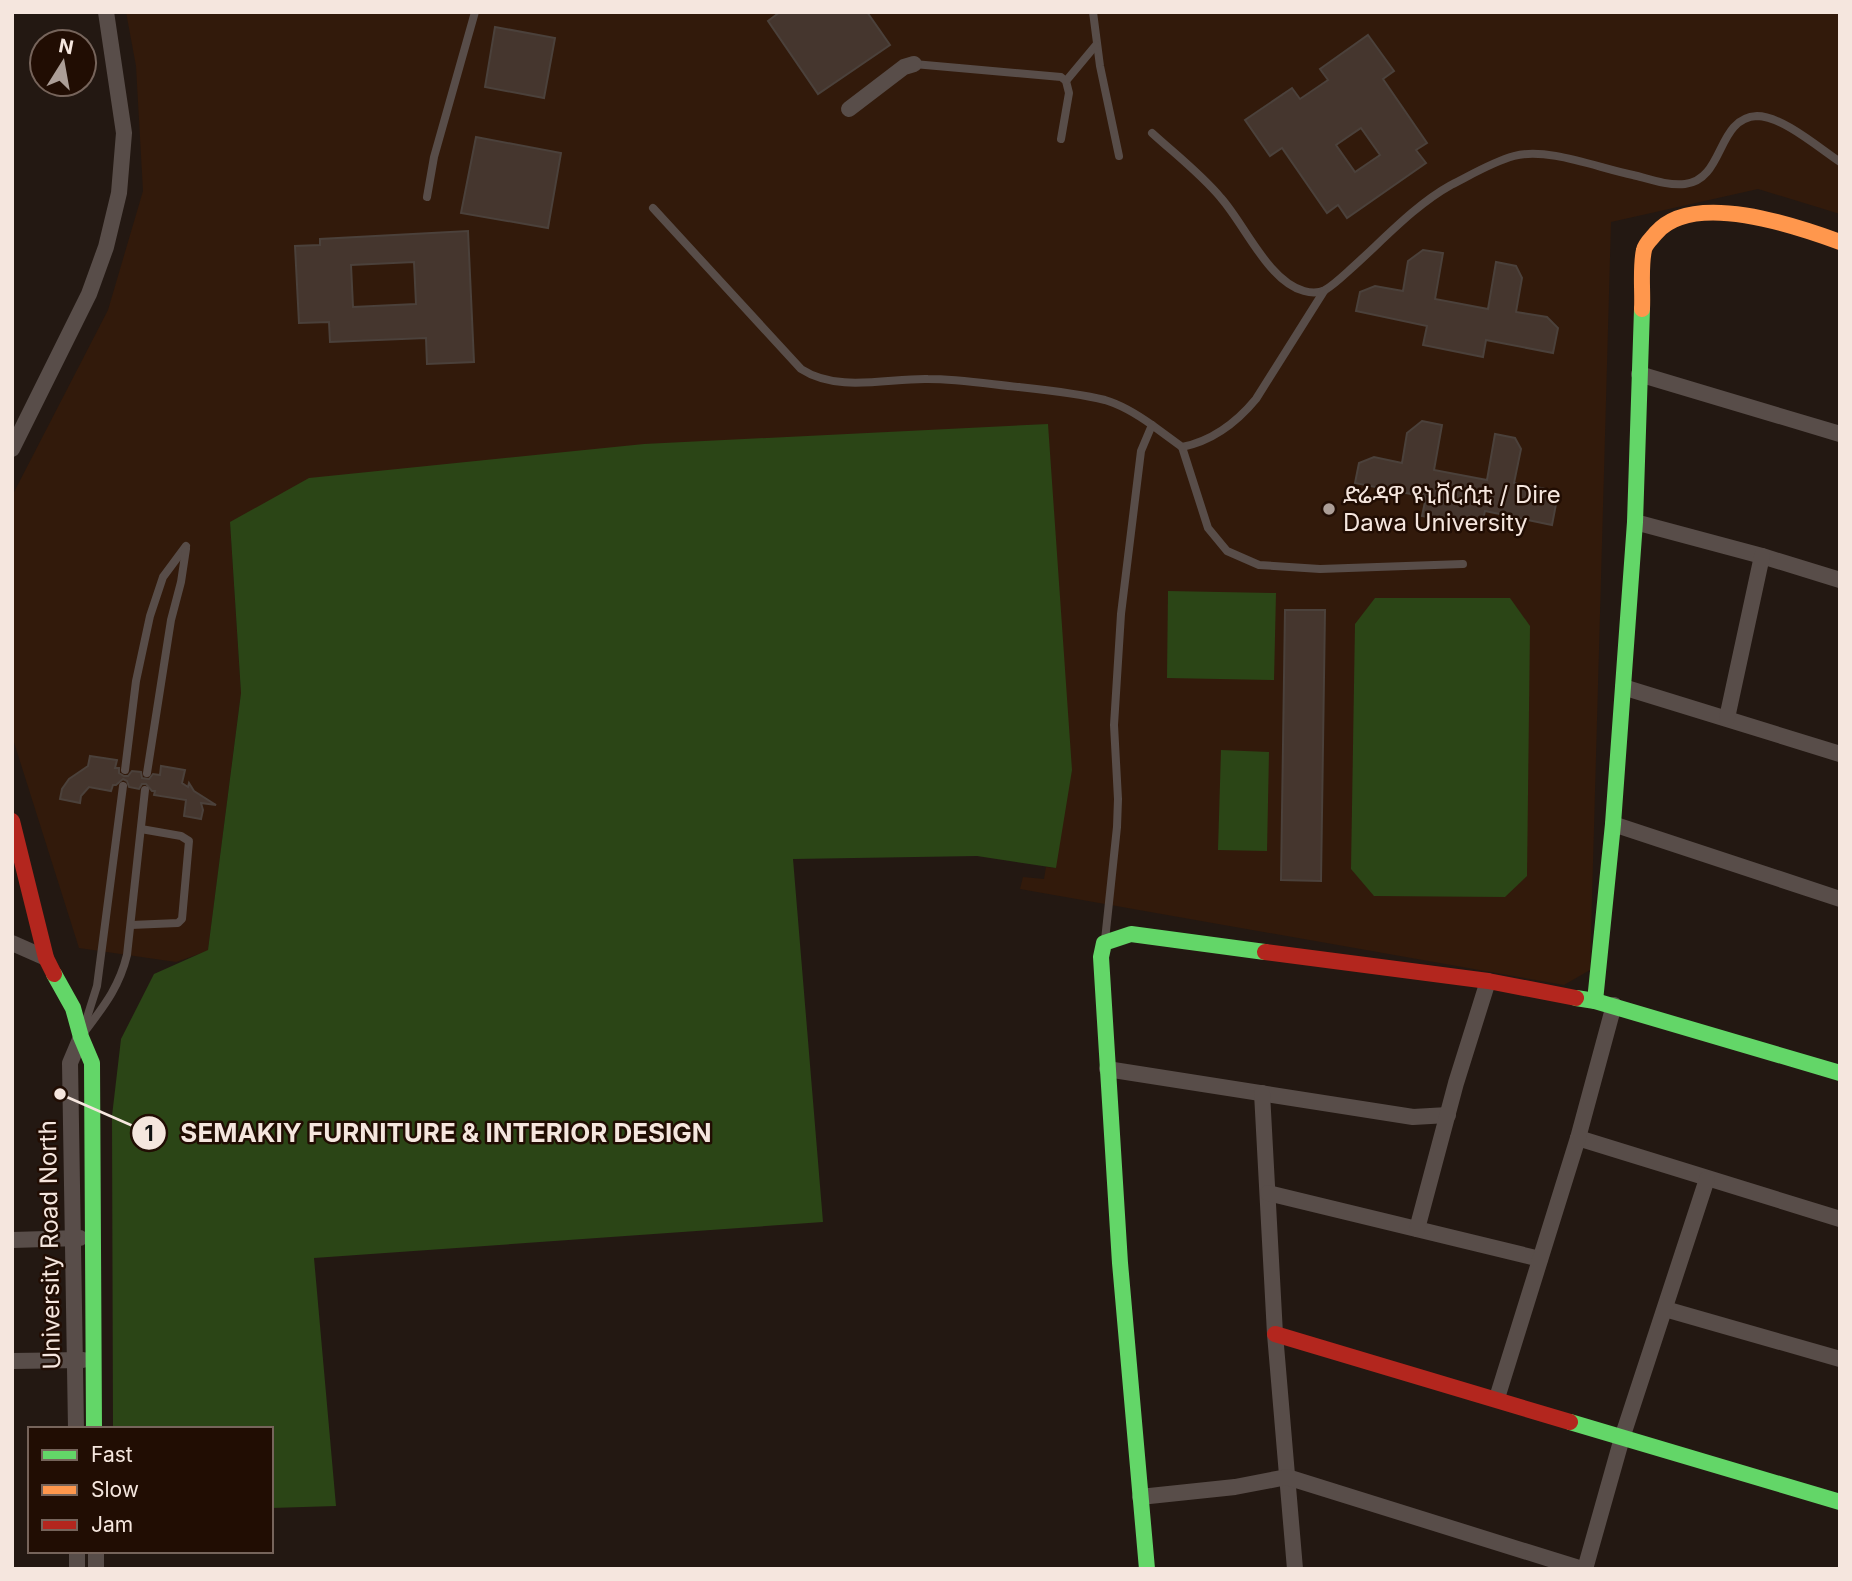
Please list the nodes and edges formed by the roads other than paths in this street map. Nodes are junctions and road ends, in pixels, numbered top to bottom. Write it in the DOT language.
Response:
graph roads {
  1 [pos="106,12"];
  2 [pos="475,12"];
  3 [pos="1093,12"];
  4 [pos="1096,44"];
  5 [pos="914,64"];
  6 [pos="1066,81"];
  7 [pos="849,109"];
  8 [pos="1152,133"];
  9 [pos="1061,139"];
  10 [pos="1119,156"];
  11 [pos="1840,162"];
  12 [pos="427,197"];
  13 [pos="653,208"];
  14 [pos="1840,242"];
  15 [pos="1324,290"];
  16 [pos="1639,374"];
  17 [pos="1152,425"];
  18 [pos="1840,434"];
  19 [pos="1182,447"];
  20 [pos="12,449"];
  21 [pos="1634,522"];
  22 [pos="1762,556"];
  23 [pos="1463,564"];
  24 [pos="1840,580"];
  25 [pos="1623,687"];
  26 [pos="1727,718"];
  27 [pos="1840,754"];
  28 [pos="125,769"];
  29 [pos="147,773"];
  30 [pos="123,786"];
  31 [pos="145,790"];
  32 [pos="1613,824"];
  33 [pos="13,829"];
  34 [pos="141,829"];
  35 [pos="1840,899"];
  36 [pos="131,925"];
  37 [pos="12,943"];
  38 [pos="1104,943"];
  39 [pos="46,958"];
  40 [pos="1488,981"];
  41 [pos="1595,1001"];
  42 [pos="1614,1005"];
  43 [pos="81,1037"];
  44 [pos="1107,1069"];
  45 [pos="1840,1073"];
  46 [pos="1262,1093"];
  47 [pos="1448,1115"];
  48 [pos="1578,1138"];
  49 [pos="1707,1179"];
  50 [pos="1268,1194"];
  51 [pos="1840,1219"];
  52 [pos="1417,1229"];
  53 [pos="93,1237"];
  54 [pos="72,1238"];
  55 [pos="12,1240"];
  56 [pos="1540,1259"];
  57 [pos="1665,1310"];
  58 [pos="1275,1334"];
  59 [pos="1840,1359"];
  60 [pos="75,1360"];
  61 [pos="94,1360"];
  62 [pos="12,1361"];
  63 [pos="1497,1398"];
  64 [pos="76,1427"];
  65 [pos="94,1427"];
  66 [pos="1622,1438"];
  67 [pos="1287,1477"];
  68 [pos="1140,1497"];
  69 [pos="1840,1502"];
  70 [pos="1147,1569"];
  71 [pos="1295,1569"];
  72 [pos="1583,1569"];
  1 -- 20 [label="street"];
  2 -- 12 [label="lane"];
  3 -- 4 [label="lane"];
  4 -- 6 [label="lane"];
  4 -- 10 [label="lane"];
  5 -- 6 [label="lane"];
  5 -- 7 [label="street"];
  6 -- 9 [label="lane"];
  8 -- 15 [label="lane"];
  11 -- 15 [label="lane"];
  13 -- 17 [label="lane"];
  14 -- 16 [label="street"];
  15 -- 19 [label="lane"];
  16 -- 18 [label="street"];
  16 -- 21 [label="street"];
  17 -- 19 [label="lane"];
  17 -- 38 [label="lane"];
  19 -- 23 [label="lane"];
  21 -- 22 [label="street"];
  21 -- 25 [label="street"];
  22 -- 24 [label="street"];
  22 -- 26 [label="street"];
  25 -- 26 [label="street"];
  25 -- 32 [label="street"];
  26 -- 27 [label="street"];
  28 -- 29 [label="lane"];
  30 -- 43 [label="lane"];
  31 -- 34 [label="lane"];
  32 -- 35 [label="street"];
  32 -- 41 [label="street"];
  33 -- 39 [label="street"];
  34 -- 36 [label="lane"];
  34 -- 36 [label="lane"];
  36 -- 43 [label="lane"];
  37 -- 39 [label="street"];
  38 -- 40 [label="street"];
  38 -- 44 [label="street"];
  39 -- 43 [label="street"];
  40 -- 41 [label="street"];
  40 -- 47 [label="street"];
  41 -- 42 [label="street"];
  42 -- 45 [label="street"];
  42 -- 48 [label="street"];
  43 -- 53 [label="street, University Road North"];
  43 -- 54 [label="street, University Road North"];
  44 -- 46 [label="street"];
  44 -- 68 [label="street"];
  46 -- 47 [label="street"];
  46 -- 50 [label="street"];
  47 -- 52 [label="street"];
  48 -- 49 [label="street"];
  48 -- 56 [label="street"];
  49 -- 51 [label="street"];
  49 -- 57 [label="street"];
  50 -- 52 [label="street"];
  50 -- 58 [label="street"];
  52 -- 56 [label="street"];
  53 -- 54 [label="street"];
  53 -- 61 [label="street, University Road North"];
  54 -- 55 [label="street"];
  54 -- 60 [label="street, University Road North"];
  56 -- 63 [label="street"];
  57 -- 59 [label="street"];
  57 -- 66 [label="street"];
  58 -- 63 [label="street"];
  58 -- 67 [label="street"];
  60 -- 61 [label="street"];
  60 -- 62 [label="street"];
  60 -- 64 [label="street, University Road North"];
  61 -- 65 [label="street, University Road North"];
  63 -- 66 [label="street"];
  66 -- 69 [label="street"];
  66 -- 72 [label="street"];
  67 -- 68 [label="street"];
  67 -- 71 [label="street"];
  67 -- 72 [label="street"];
  68 -- 70 [label="street"];
}
